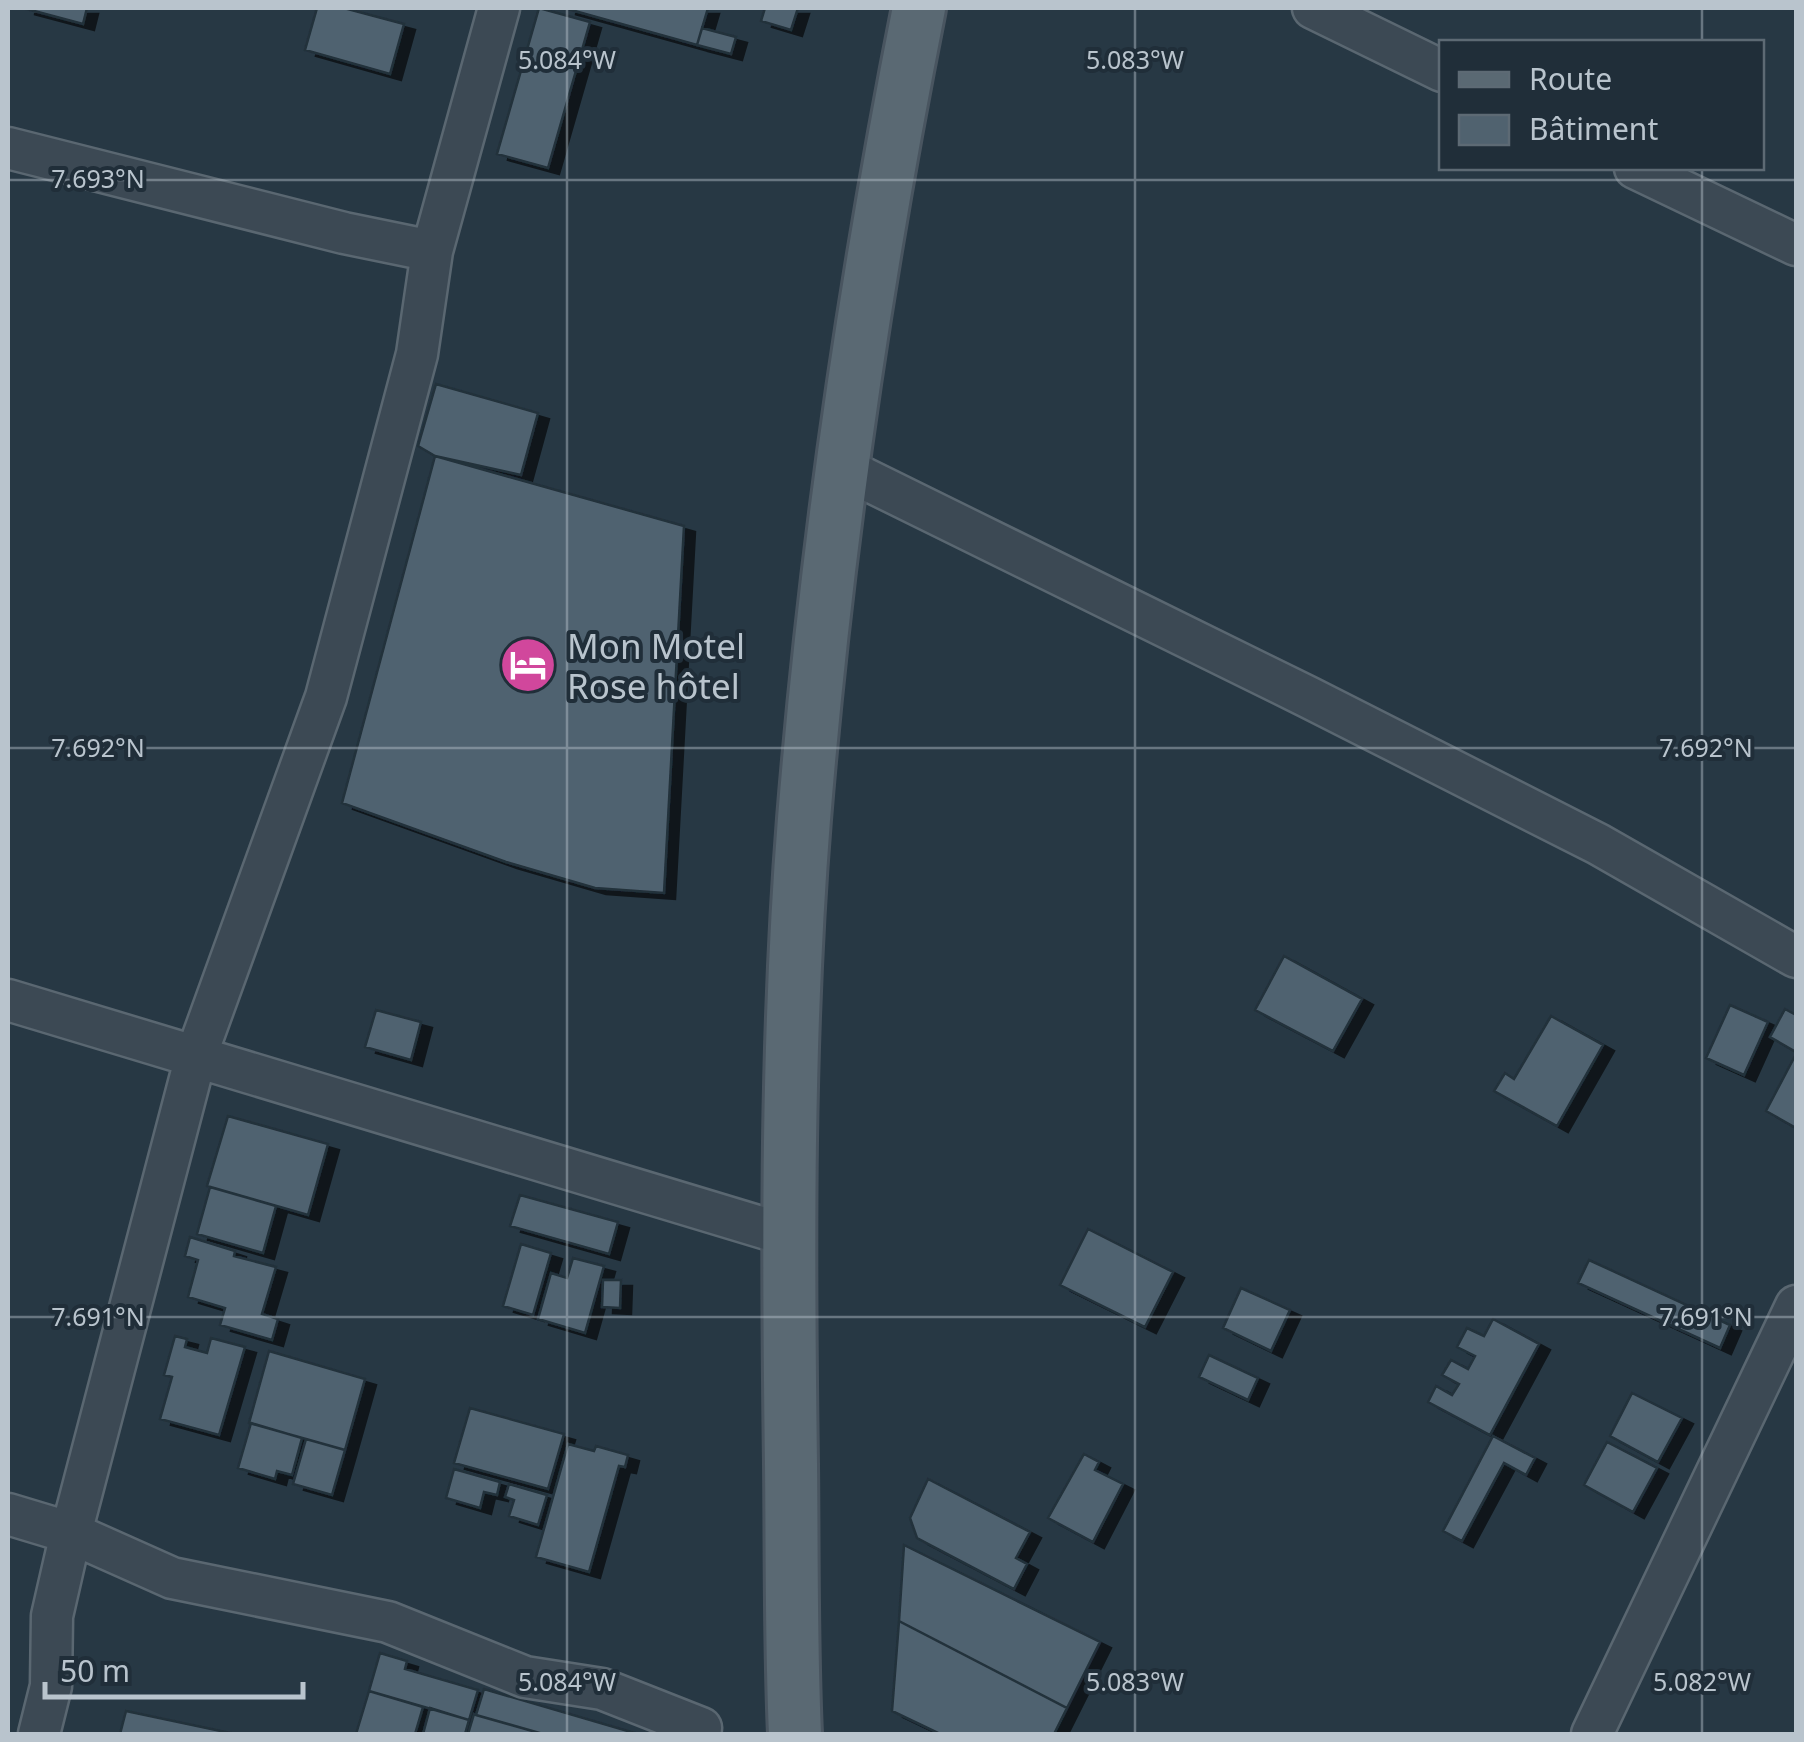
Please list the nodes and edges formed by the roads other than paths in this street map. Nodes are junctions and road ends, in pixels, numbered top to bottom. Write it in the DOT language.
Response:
graph roads {
  1 [pos="499,8"];
  2 [pos="920,8"];
  3 [pos="1313,8"];
  4 [pos="1439,70"];
  5 [pos="8,148"];
  6 [pos="1639,170"];
  7 [pos="1796,246"];
  8 [pos="432,250"];
  9 [pos="843,468"];
  10 [pos="1796,957"];
  11 [pos="8,1000"];
  12 [pos="196,1056"];
  13 [pos="787,1235"];
  14 [pos="1796,1306"];
  15 [pos="8,1514"];
  16 [pos="71,1533"];
  17 [pos="39,1734"];
  18 [pos="695,1734"];
  19 [pos="796,1734"];
  20 [pos="1592,1734"];
  1 -- 8 [label="street"];
  2 -- 9 [label="main road"];
  3 -- 4 [label="street"];
  5 -- 8 [label="street"];
  6 -- 7 [label="street"];
  8 -- 12 [label="street"];
  9 -- 10 [label="street"];
  9 -- 13 [label="main road"];
  11 -- 12 [label="street"];
  12 -- 13 [label="street"];
  12 -- 16 [label="street"];
  13 -- 19 [label="main road"];
  14 -- 20 [label="street"];
  15 -- 16 [label="street"];
  16 -- 17 [label="street"];
  16 -- 18 [label="street"];
}
